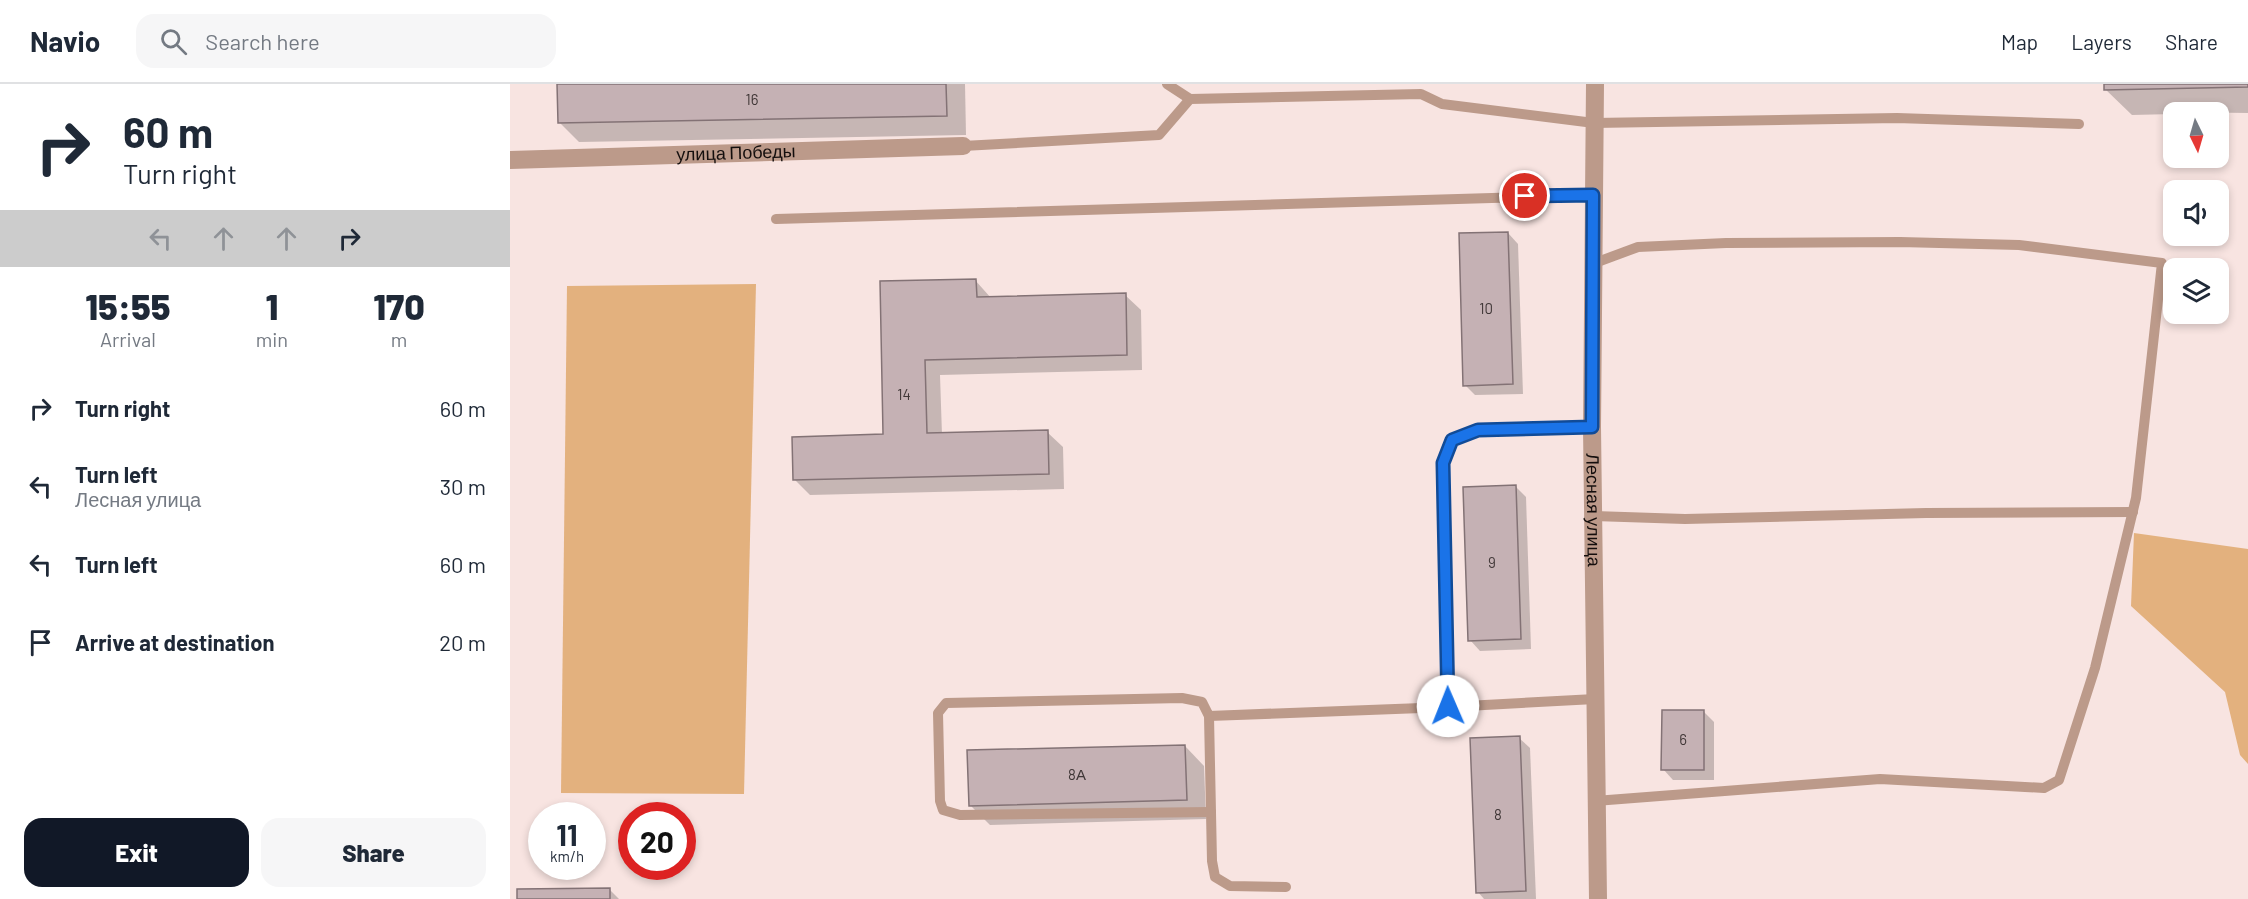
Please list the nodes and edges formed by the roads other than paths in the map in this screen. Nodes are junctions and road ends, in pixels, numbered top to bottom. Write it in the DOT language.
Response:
graph roads {
  1 [pos="1167,84"];
  2 [pos="1594,84"];
  3 [pos="1346,90"];
  4 [pos="1190,99"];
  5 [pos="1594,123"];
  6 [pos="2079,124"];
  7 [pos="963,147"];
  8 [pos="510,160"];
  9 [pos="1593,195"];
  10 [pos="776,219"];
  11 [pos="1592,264"];
  12 [pos="1592,427"];
  13 [pos="2133,512"];
  14 [pos="1594,516"];
  15 [pos="1595,699"];
  16 [pos="1448,706"];
  17 [pos="1209,716"];
  18 [pos="1596,801"];
  19 [pos="1211,812"];
  20 [pos="1286,887"];
  21 [pos="1598,899"];
  1 -- 4 [label="lane"];
  2 -- 5 [label="street, Лесная улица"];
  3 -- 4 [label="lane"];
  3 -- 5 [label="lane"];
  4 -- 7 [label="lane"];
  5 -- 6 [label="lane"];
  5 -- 9 [label="street, Лесная улица"];
  7 -- 8 [label="street, улица Победы"];
  9 -- 10 [label="lane"];
  9 -- 11 [label="street, Лесная улица"];
  11 -- 12 [label="street, Лесная улица"];
  11 -- 13 [label="lane"];
  12 -- 14 [label="street, Лесная улица"];
  12 -- 16 [label="lane"];
  13 -- 14 [label="lane"];
  13 -- 18 [label="lane"];
  14 -- 15 [label="street, Лесная улица"];
  15 -- 16 [label="lane"];
  15 -- 18 [label="street, Лесная улица"];
  16 -- 17 [label="lane"];
  17 -- 19 [label="lane"];
  17 -- 19 [label="lane"];
  18 -- 21 [label="street, Лесная улица"];
  19 -- 20 [label="lane"];
}
